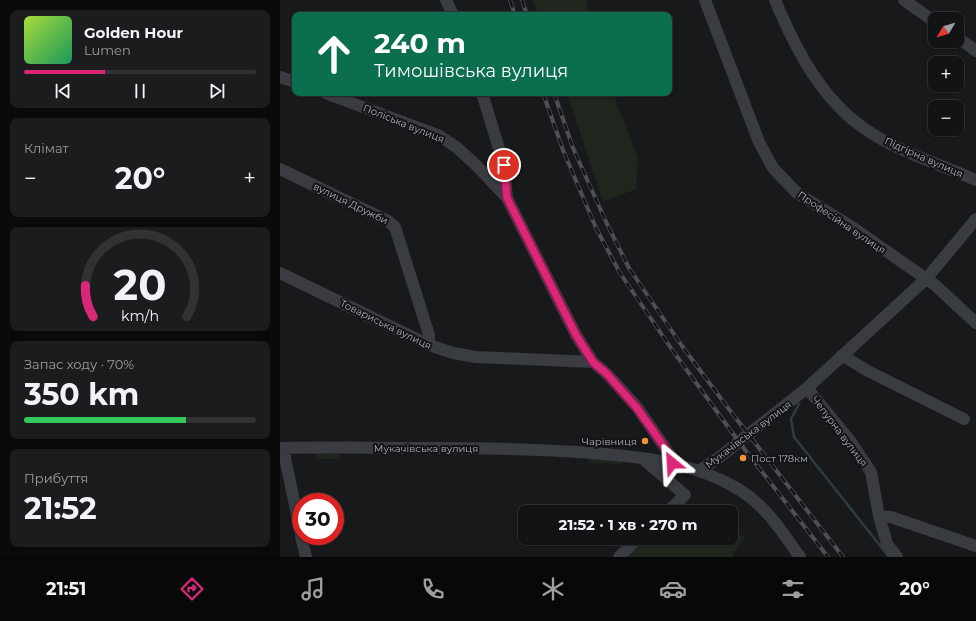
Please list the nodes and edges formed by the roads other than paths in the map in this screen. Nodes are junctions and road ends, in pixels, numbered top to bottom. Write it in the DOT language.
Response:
graph roads {
  1 [pos="446,0"];
  2 [pos="705,0"];
  3 [pos="775,0"];
  4 [pos="904,0"];
  5 [pos="452,12"];
  6 [pos="928,17"];
  7 [pos="964,42"];
  8 [pos="976,51"];
  9 [pos="280,77"];
  10 [pos="292,81"];
  11 [pos="333,96"];
  12 [pos="483,96"];
  13 [pos="280,169"];
  14 [pos="976,180"];
  15 [pos="507,198"];
  16 [pos="976,219"];
  17 [pos="280,273"];
  18 [pos="926,279"];
  19 [pos="976,323"];
  20 [pos="429,345"];
  21 [pos="842,355"];
  22 [pos="593,362"];
  23 [pos="807,388"];
  24 [pos="964,419"];
  25 [pos="282,448"];
  26 [pos="641,457"];
  27 [pos="672,463"];
  28 [pos="699,470"];
  29 [pos="292,494"];
  30 [pos="674,505"];
  31 [pos="879,516"];
  32 [pos="303,545"];
  33 [pos="631,545"];
  34 [pos="976,546"];
  35 [pos="798,555"];
  36 [pos="306,557"];
  37 [pos="619,557"];
  38 [pos="897,557"];
  1 -- 5 [label="street"];
  2 -- 18 [label="street, Професійна вулиця"];
  3 -- 14 [label="street, Підгірна вулиця"];
  4 -- 6 [label="street"];
  7 -- 8 [label="street"];
  9 -- 10 [label="street"];
  11 -- 15 [label="street, Поліська вулиця"];
  12 -- 15 [label="street"];
  13 -- 20 [label="street, вулиця Дружби"];
  15 -- 22 [label="street, Поліська вулиця"];
  16 -- 18 [label="street, Мукачівська вулиця"];
  17 -- 20 [label="street, Товариська вулиця"];
  18 -- 19 [label="street, Професійна вулиця"];
  18 -- 21 [label="street, Мукачівська вулиця"];
  20 -- 22 [label="street, Товариська вулиця"];
  21 -- 23 [label="street, Мукачівська вулиця"];
  21 -- 24 [label="street"];
  22 -- 27 [label="street, Поліська вулиця"];
  23 -- 28 [label="street, Мукачівська вулиця"];
  23 -- 31 [label="street, Чепурна вулиця"];
  25 -- 26 [label="street, Мукачівська вулиця"];
  25 -- 29 [label="street"];
  26 -- 27 [label="street, Мукачівська вулиця"];
  26 -- 30 [label="street"];
  27 -- 28 [label="street, Мукачівська вулиця"];
  28 -- 35 [label="street"];
  31 -- 34 [label="street"];
  31 -- 38 [label="street, Чепурна вулиця"];
  32 -- 36 [label="street"];
  33 -- 37 [label="street"];
}
